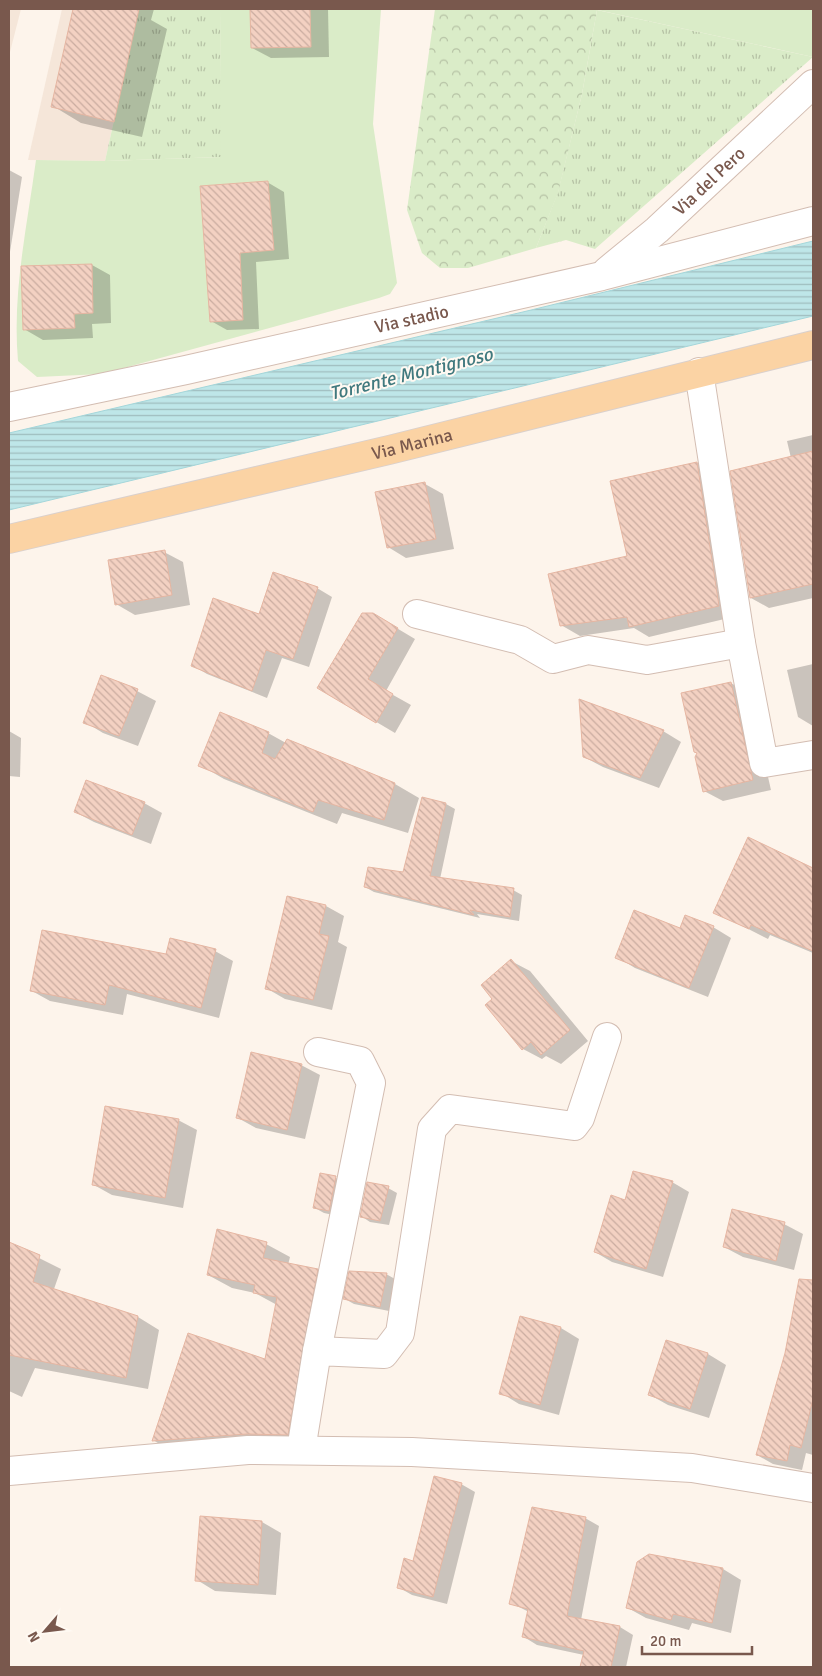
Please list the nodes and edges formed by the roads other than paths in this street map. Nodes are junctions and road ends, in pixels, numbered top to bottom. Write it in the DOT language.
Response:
graph roads {
  1 [pos="813,84"];
  2 [pos="813,221"];
  3 [pos="602,276"];
  4 [pos="813,345"];
  5 [pos="699,372"];
  6 [pos="9,407"];
  7 [pos="9,539"];
  8 [pos="417,614"];
  9 [pos="741,643"];
  10 [pos="813,755"];
  11 [pos="607,1037"];
  12 [pos="318,1052"];
  13 [pos="317,1351"];
  14 [pos="301,1450"];
  15 [pos="9,1471"];
  16 [pos="813,1488"];
  1 -- 3 [label="street, Via del Pero"];
  2 -- 3 [label="street, Via stadio"];
  3 -- 6 [label="street, Via stadio"];
  4 -- 5 [label="main road, Via Marina"];
  5 -- 7 [label="main road, Via Marina"];
  5 -- 9 [label="street"];
  8 -- 9 [label="street"];
  9 -- 10 [label="street"];
  11 -- 13 [label="street"];
  12 -- 13 [label="street"];
  13 -- 14 [label="street"];
  14 -- 15 [label="street"];
  14 -- 16 [label="street"];
}
